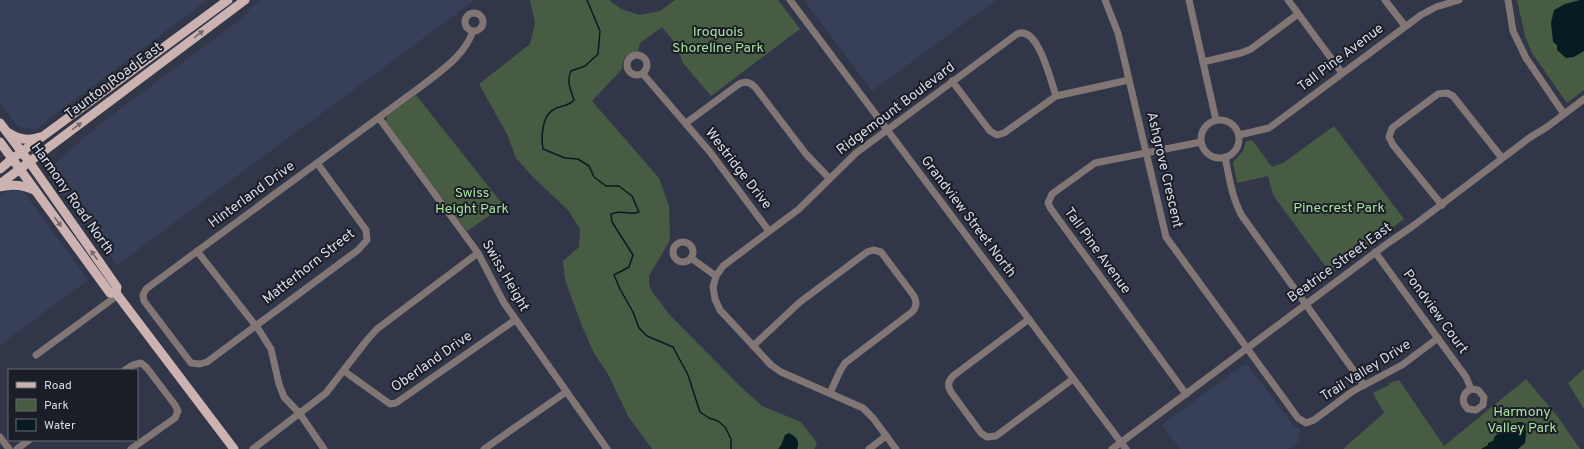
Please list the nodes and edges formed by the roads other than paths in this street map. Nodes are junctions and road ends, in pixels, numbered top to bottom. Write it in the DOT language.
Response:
graph roads {
  1 [pos="228,0"];
  2 [pos="245,0"];
  3 [pos="790,0"];
  4 [pos="1105,0"];
  5 [pos="1189,0"];
  6 [pos="1288,0"];
  7 [pos="1385,0"];
  8 [pos="1459,0"];
  9 [pos="1508,0"];
  10 [pos="1298,14"];
  11 [pos="1405,26"];
  12 [pos="473,31"];
  13 [pos="1203,62"];
  14 [pos="1342,73"];
  15 [pos="643,74"];
  16 [pos="1129,80"];
  17 [pos="952,81"];
  18 [pos="1056,96"];
  19 [pos="1584,99"];
  20 [pos="1564,114"];
  21 [pos="379,118"];
  22 [pos="1216,120"];
  23 [pos="0,123"];
  24 [pos="686,124"];
  25 [pos="887,130"];
  26 [pos="6,131"];
  27 [pos="45,135"];
  28 [pos="1239,135"];
  29 [pos="0,142"];
  30 [pos="1202,142"];
  31 [pos="46,149"];
  32 [pos="22,152"];
  33 [pos="1146,153"];
  34 [pos="1224,157"];
  35 [pos="1502,158"];
  36 [pos="12,159"];
  37 [pos="30,163"];
  38 [pos="317,163"];
  39 [pos="0,169"];
  40 [pos="20,170"];
  41 [pos="829,178"];
  42 [pos="43,183"];
  43 [pos="0,186"];
  44 [pos="35,191"];
  45 [pos="1442,205"];
  46 [pos="769,231"];
  47 [pos="197,251"];
  48 [pos="1375,252"];
  49 [pos="478,253"];
  50 [pos="691,258"];
  51 [pos="716,276"];
  52 [pos="117,294"];
  53 [pos="1306,304"];
  54 [pos="1029,319"];
  55 [pos="516,320"];
  56 [pos="255,326"];
  57 [pos="1438,338"];
  58 [pos="753,346"];
  59 [pos="1247,348"];
  60 [pos="36,355"];
  61 [pos="191,363"];
  62 [pos="127,369"];
  63 [pos="344,371"];
  64 [pos="1073,379"];
  65 [pos="1364,385"];
  66 [pos="1472,389"];
  67 [pos="566,392"];
  68 [pos="830,393"];
  69 [pos="1186,394"];
  70 [pos="300,414"];
  71 [pos="886,436"];
  72 [pos="0,437"];
  73 [pos="28,441"];
  74 [pos="1121,442"];
  75 [pos="9,449"];
  76 [pos="17,449"];
  77 [pos="131,449"];
  78 [pos="234,449"];
  79 [pos="253,449"];
  80 [pos="324,449"];
  81 [pos="484,449"];
  82 [pos="608,449"];
  83 [pos="869,449"];
  84 [pos="896,449"];
  85 [pos="1112,449"];
  86 [pos="1126,449"];
  1 -- 27 [label="main road, Taunton Road East"];
  31 -- 2 [label="main road, Taunton Road East, one-way"];
  3 -- 25 [label="street, Grandview Street North"];
  4 -- 16 [label="street, Ashgrove Crescent"];
  5 -- 13 [label="street"];
  6 -- 10 [label="street"];
  7 -- 11 [label="street"];
  8 -- 11 [label="street, Tall Pine Avenue"];
  9 -- 20 [label="street"];
  10 -- 13 [label="street"];
  10 -- 14 [label="street"];
  11 -- 14 [label="street, Tall Pine Avenue"];
  12 -- 21 [label="street, Hinterland Drive"];
  13 -- 22 [label="street"];
  14 -- 28 [label="street, Tall Pine Avenue"];
  15 -- 24 [label="street, Westridge Drive"];
  16 -- 18 [label="street"];
  16 -- 33 [label="street, Ashgrove Crescent"];
  17 -- 18 [label="street"];
  17 -- 18 [label="street, Ridgemount Boulevard"];
  17 -- 25 [label="street, Ridgemount Boulevard"];
  19 -- 20 [label="street, Beatrice Street East"];
  20 -- 35 [label="street, Beatrice Street East"];
  21 -- 38 [label="street, Hinterland Drive"];
  21 -- 49 [label="street, Swiss Height"];
  22 -- 28 [label="street"];
  22 -- 30 [label="street"];
  23 -- 26 [label="main road, Harmony Road North"];
  24 -- 41 [label="street"];
  24 -- 46 [label="street, Westridge Drive"];
  25 -- 41 [label="street, Ridgemount Boulevard"];
  25 -- 54 [label="street, Grandview Street North"];
  26 -- 27 [label="main road"];
  26 -- 32 [label="main road, Harmony Road North"];
  27 -- 32 [label="main road, Taunton Road East"];
  28 -- 34 [label="street"];
  29 -- 36 [label="main road, Harmony Road North"];
  30 -- 33 [label="street, Tall Pine Avenue"];
  30 -- 34 [label="street"];
  31 -- 37 [label="main road, Taunton Road East"];
  31 -- 42 [label="main road"];
  32 -- 36 [label="main road, Taunton Road East"];
  32 -- 37 [label="main road, Harmony Road North"];
  33 -- 59 [label="street, Ashgrove Crescent"];
  33 -- 69 [label="street, Tall Pine Avenue"];
  34 -- 53 [label="street"];
  35 -- 45 [label="street, Beatrice Street East"];
  35 -- 45 [label="street"];
  36 -- 39 [label="main road, Taunton Road East"];
  36 -- 40 [label="main road, Harmony Road North"];
  37 -- 40 [label="main road, Taunton Road East"];
  37 -- 42 [label="main road, Harmony Road North"];
  38 -- 47 [label="street, Hinterland Drive"];
  38 -- 56 [label="street, Matterhorn Street"];
  40 -- 43 [label="main road, Taunton Road East"];
  40 -- 44 [label="main road, Harmony Road North"];
  41 -- 46 [label="street, Ridgemount Boulevard"];
  52 -- 42 [label="main road, Harmony Road North, one-way"];
  43 -- 44 [label="main road"];
  44 -- 52 [label="main road, Harmony Road North, one-way"];
  45 -- 48 [label="street, Beatrice Street East"];
  46 -- 51 [label="street, Ridgemount Boulevard"];
  47 -- 56 [label="street"];
  47 -- 61 [label="street, Hinterland Drive"];
  48 -- 53 [label="street, Beatrice Street East"];
  48 -- 57 [label="street, Pondview Court"];
  49 -- 55 [label="street, Swiss Height"];
  49 -- 63 [label="street"];
  50 -- 51 [label="street"];
  51 -- 58 [label="street"];
  52 -- 60 [label="street"];
  52 -- 78 [label="main road, Harmony Road North"];
  53 -- 59 [label="street, Beatrice Street East"];
  53 -- 65 [label="street"];
  54 -- 64 [label="street, Grandview Street North"];
  54 -- 64 [label="street"];
  55 -- 63 [label="street, Oberland Drive"];
  55 -- 67 [label="street, Swiss Height"];
  56 -- 61 [label="street, Matterhorn Street"];
  56 -- 70 [label="street"];
  57 -- 65 [label="street, Trail Valley Drive"];
  57 -- 66 [label="street, Pondview Court"];
  58 -- 68 [label="street"];
  58 -- 68 [label="street"];
  59 -- 65 [label="street, Trail Valley Drive"];
  59 -- 69 [label="street, Beatrice Street East"];
  62 -- 77 [label="street"];
  63 -- 70 [label="street"];
  64 -- 74 [label="street, Grandview Street North"];
  67 -- 81 [label="street"];
  67 -- 82 [label="street, Swiss Height"];
  68 -- 71 [label="street"];
  69 -- 74 [label="street, Beatrice Street East"];
  70 -- 79 [label="street"];
  70 -- 80 [label="street"];
  71 -- 83 [label="street"];
  71 -- 84 [label="street"];
  72 -- 75 [label="street"];
  73 -- 76 [label="street"];
  74 -- 85 [label="street, Beatrice Street East"];
  74 -- 86 [label="street, Grandview Street North"];
}
